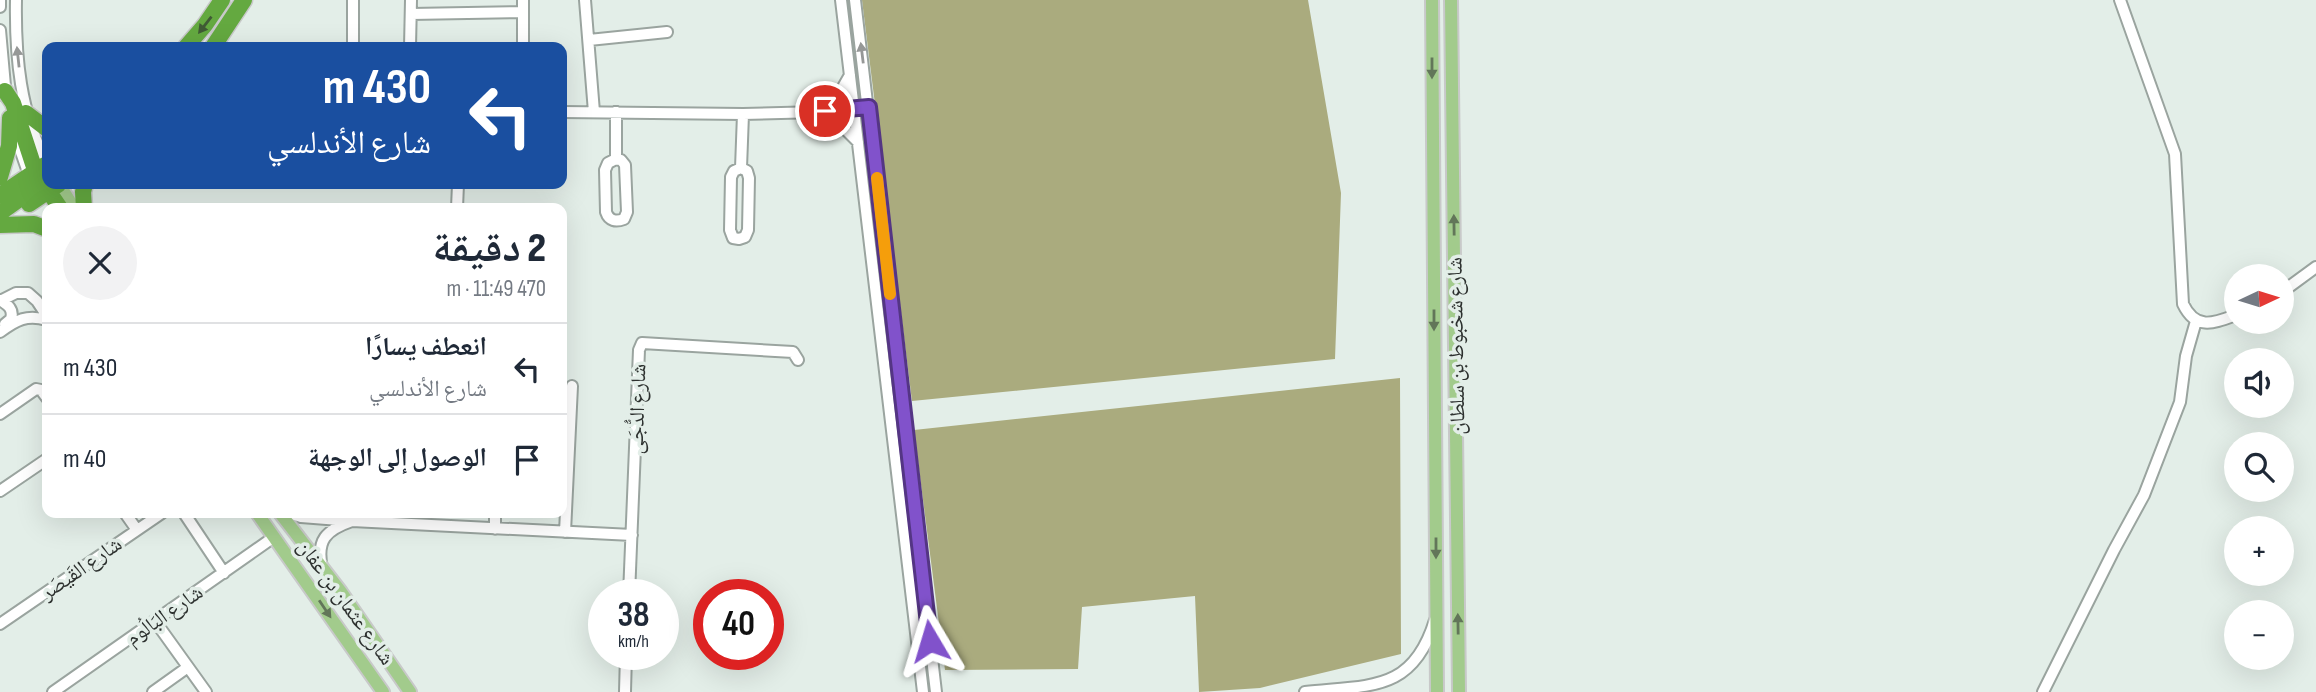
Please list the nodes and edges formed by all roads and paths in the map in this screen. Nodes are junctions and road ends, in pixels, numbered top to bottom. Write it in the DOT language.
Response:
graph roads {
  1 [pos="0,0"];
  2 [pos="16,0"];
  3 [pos="222,0"];
  4 [pos="244,0"];
  5 [pos="353,0"];
  6 [pos="411,0"];
  7 [pos="523,0"];
  8 [pos="585,0"];
  9 [pos="841,0"];
  10 [pos="855,0"];
  11 [pos="1432,0"];
  12 [pos="1451,0"];
  13 [pos="2120,0"];
  14 [pos="0,7"];
  15 [pos="523,12"];
  16 [pos="411,14"];
  17 [pos="0,30"];
  18 [pos="667,32"];
  19 [pos="589,40"];
  20 [pos="190,42"];
  21 [pos="216,42"];
  22 [pos="353,42"];
  23 [pos="410,42"];
  24 [pos="523,42"];
  25 [pos="850,74"];
  26 [pos="5,92"];
  27 [pos="869,110"];
  28 [pos="855,111"];
  29 [pos="567,112"];
  30 [pos="594,112"];
  31 [pos="616,112"];
  32 [pos="819,112"];
  33 [pos="743,114"];
  34 [pos="18,115"];
  35 [pos="42,127"];
  36 [pos="858,143"];
  37 [pos="616,159"];
  38 [pos="741,168"];
  39 [pos="42,170"];
  40 [pos="42,170"];
  41 [pos="0,177"];
  42 [pos="42,177"];
  43 [pos="42,182"];
  44 [pos="42,184"];
  45 [pos="42,185"];
  46 [pos="55,189"];
  47 [pos="0,195"];
  48 [pos="69,203"];
  49 [pos="0,213"];
  50 [pos="0,223"];
  51 [pos="42,227"];
  52 [pos="2316,267"];
  53 [pos="2294,283"];
  54 [pos="0,301"];
  55 [pos="42,310"];
  56 [pos="42,318"];
  57 [pos="2224,319"];
  58 [pos="2196,321"];
  59 [pos="0,330"];
  60 [pos="799,360"];
  61 [pos="572,386"];
  62 [pos="42,391"];
  63 [pos="0,414"];
  64 [pos="42,462"];
  65 [pos="567,490"];
  66 [pos="0,491"];
  67 [pos="129,518"];
  68 [pos="155,518"];
  69 [pos="187,518"];
  70 [pos="261,518"];
  71 [pos="284,518"];
  72 [pos="312,518"];
  73 [pos="446,518"];
  74 [pos="495,518"];
  75 [pos="566,518"];
  76 [pos="352,522"];
  77 [pos="445,526"];
  78 [pos="495,528"];
  79 [pos="137,530"];
  80 [pos="565,532"];
  81 [pos="632,535"];
  82 [pos="274,537"];
  83 [pos="322,568"];
  84 [pos="224,573"];
  85 [pos="630,579"];
  86 [pos="1436,614"];
  87 [pos="155,621"];
  88 [pos="0,624"];
  89 [pos="188,667"];
  90 [pos="626,670"];
  91 [pos="53,692"];
  92 [pos="153,692"];
  93 [pos="206,692"];
  94 [pos="383,692"];
  95 [pos="410,692"];
  96 [pos="625,692"];
  97 [pos="923,692"];
  98 [pos="936,692"];
  99 [pos="1305,692"];
  100 [pos="1437,692"];
  101 [pos="1459,692"];
  102 [pos="2043,692"];
  1 -- 14 [label="street"];
  34 -- 2 [label="street, one-way"];
  3 -- 20 [label="highway, one-way"];
  4 -- 21 [label="highway"];
  5 -- 22 [label="street"];
  6 -- 16 [label="street"];
  7 -- 15 [label="street"];
  8 -- 19 [label="street"];
  9 -- 25 [label="street"];
  27 -- 10 [label="street, one-way"];
  11 -- 86 [label="main road, شارع شخبوط بن سلطان, one-way"];
  101 -- 12 [label="main road, شارع شخبوط بن سلطان, one-way"];
  13 -- 58 [label="street"];
  15 -- 16 [label="street"];
  15 -- 24 [label="street"];
  16 -- 23 [label="street"];
  17 -- 26 [label="street"];
  18 -- 19 [label="street"];
  19 -- 30 [label="street"];
  25 -- 28 [label="street"];
  25 -- 32 [label="street"];
  26 -- 34 [label="street"];
  26 -- 40 [label="highway"];
  27 -- 28 [label="street"];
  27 -- 98 [label="street"];
  28 -- 32 [label="street"];
  28 -- 36 [label="street"];
  29 -- 30 [label="street"];
  30 -- 31 [label="street"];
  31 -- 33 [label="street"];
  31 -- 37 [label="street"];
  32 -- 33 [label="street"];
  32 -- 36 [label="street"];
  33 -- 38 [label="street"];
  34 -- 35 [label="highway"];
  34 -- 39 [label="street"];
  34 -- 41 [label="highway"];
  34 -- 42 [label="street"];
  36 -- 97 [label="street"];
  37 -- 37 [label="street"];
  38 -- 38 [label="street"];
  43 -- 47 [label="highway"];
  44 -- 49 [label="highway"];
  45 -- 50 [label="highway"];
  46 -- 48 [label="main road"];
  50 -- 51 [label="highway"];
  52 -- 53 [label="street"];
  54 -- 55 [label="street"];
  54 -- 59 [label="street"];
  56 -- 59 [label="street"];
  57 -- 58 [label="street"];
  58 -- 102 [label="street"];
  60 -- 81 [label="street, شارع الدُّجَى"];
  61 -- 65 [label="street"];
  62 -- 63 [label="street"];
  64 -- 66 [label="street"];
  67 -- 79 [label="street"];
  68 -- 79 [label="street, شارع القَيصَر"];
  69 -- 84 [label="street"];
  70 -- 82 [label="main road, شارع عثمان بن عفان"];
  71 -- 83 [label="main road, شارع عثمان بن عفان"];
  72 -- 76 [label="street"];
  73 -- 77 [label="street"];
  74 -- 78 [label="street"];
  75 -- 80 [label="street"];
  76 -- 77 [label="street"];
  76 -- 83 [label="street"];
  77 -- 78 [label="street"];
  78 -- 80 [label="street"];
  79 -- 88 [label="street, شارع القَيصَر"];
  80 -- 81 [label="street"];
  81 -- 85 [label="street, شارع الدُّجَى"];
  82 -- 84 [label="street, شارع البَالُوم"];
  82 -- 94 [label="main road, شارع عثمان بن عفان, one-way"];
  83 -- 95 [label="main road, شارع عثمان بن عفان"];
  84 -- 87 [label="street, شارع البَالُوم"];
  86 -- 99 [label="street"];
  86 -- 100 [label="main road, شارع شخبوط بن سلطان"];
  87 -- 89 [label="street"];
  87 -- 91 [label="street, شارع البَالُوم"];
  89 -- 92 [label="street"];
  89 -- 93 [label="street"];
  90 -- 96 [label="street"];
}
